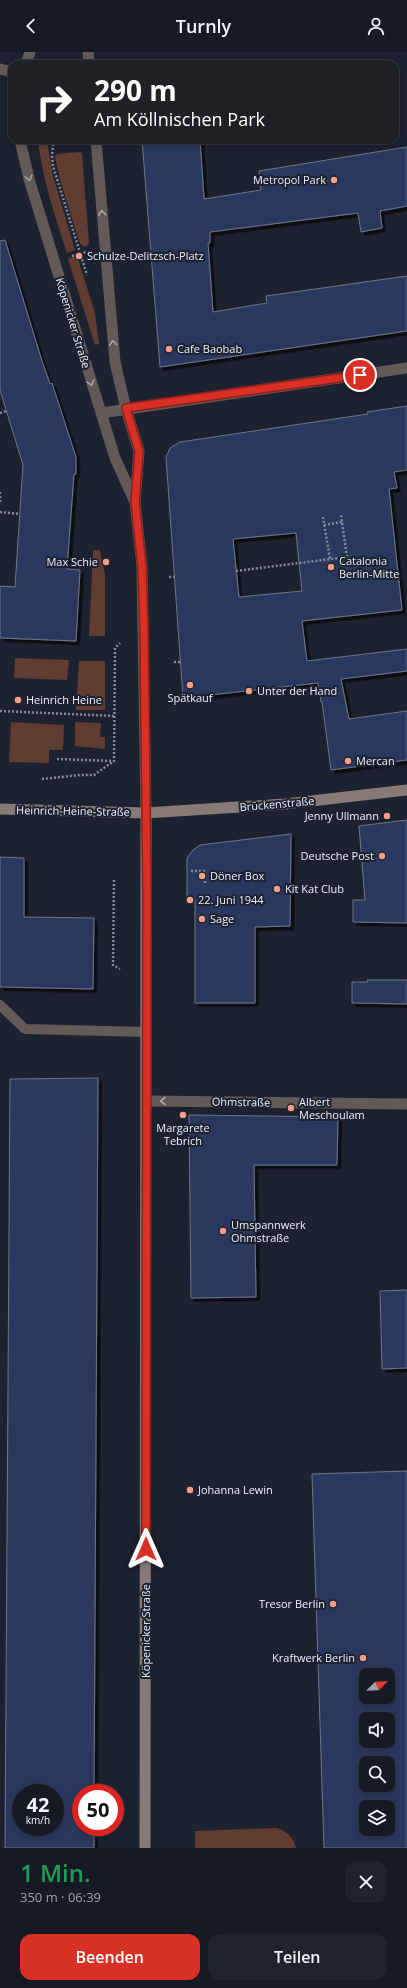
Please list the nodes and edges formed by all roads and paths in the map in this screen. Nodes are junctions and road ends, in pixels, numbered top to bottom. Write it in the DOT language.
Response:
graph roads {
  1 [pos="21,144"];
  2 [pos="53,144"];
  3 [pos="96,144"];
  4 [pos="87,252"];
  5 [pos="80,253"];
  6 [pos="70,257"];
  7 [pos="89,281"];
  8 [pos="407,368"];
  9 [pos="126,408"];
  10 [pos="6,411"];
  11 [pos="0,413"];
  12 [pos="101,413"];
  13 [pos="0,492"];
  14 [pos="135,502"];
  15 [pos="0,503"];
  16 [pos="0,512"];
  17 [pos="20,514"];
  18 [pos="342,514"];
  19 [pos="323,517"];
  20 [pos="342,522"];
  21 [pos="324,525"];
  22 [pos="330,559"];
  23 [pos="236,571"];
  24 [pos="174,576"];
  25 [pos="169,577"];
  26 [pos="120,643"];
  27 [pos="174,662"];
  28 [pos="180,662"];
  29 [pos="0,711"];
  30 [pos="115,716"];
  31 [pos="57,759"];
  32 [pos="114,761"];
  33 [pos="42,779"];
  34 [pos="407,790"];
  35 [pos="0,810"];
  36 [pos="146,813"];
  37 [pos="192,871"];
  38 [pos="114,880"];
  39 [pos="205,884"];
  40 [pos="120,969"];
  41 [pos="0,1005"];
  42 [pos="147,1032"];
  43 [pos="147,1101"];
  44 [pos="407,1104"];
  45 [pos="145,1848"];
  1 -- 12 [label="street, Köpenicker Straße, one-way"];
  2 -- 5 [label="path"];
  9 -- 3 [label="street, Köpenicker Straße, one-way"];
  4 -- 5 [label="path"];
  5 -- 6 [label="path"];
  5 -- 7 [label="path"];
  8 -- 9 [label="street"];
  9 -- 12 [label="street"];
  9 -- 14 [label="street, Köpenicker Straße"];
  10 -- 11 [label="path"];
  12 -- 14 [label="street, Köpenicker Straße"];
  13 -- 15 [label="path"];
  14 -- 36 [label="street, Köpenicker Straße"];
  16 -- 17 [label="path"];
  18 -- 20 [label="path"];
  19 -- 21 [label="path"];
  20 -- 21 [label="path"];
  20 -- 22 [label="path"];
  21 -- 22 [label="path"];
  22 -- 23 [label="path"];
  24 -- 25 [label="path"];
  26 -- 30 [label="path"];
  27 -- 28 [label="path"];
  29 -- 30 [label="path"];
  30 -- 32 [label="path"];
  31 -- 32 [label="path"];
  32 -- 33 [label="path"];
  34 -- 36 [label="main road, Brückenstraße"];
  35 -- 36 [label="main road, Heinrich-Heine-Straße"];
  36 -- 42 [label="main road, Köpenicker Straße"];
  37 -- 39 [label="path"];
  38 -- 40 [label="path"];
  41 -- 42 [label="lane"];
  42 -- 43 [label="main road, Köpenicker Straße"];
  44 -- 43 [label="street, Ohmstraße, one-way"];
  43 -- 45 [label="main road, Köpenicker Straße"];
}
